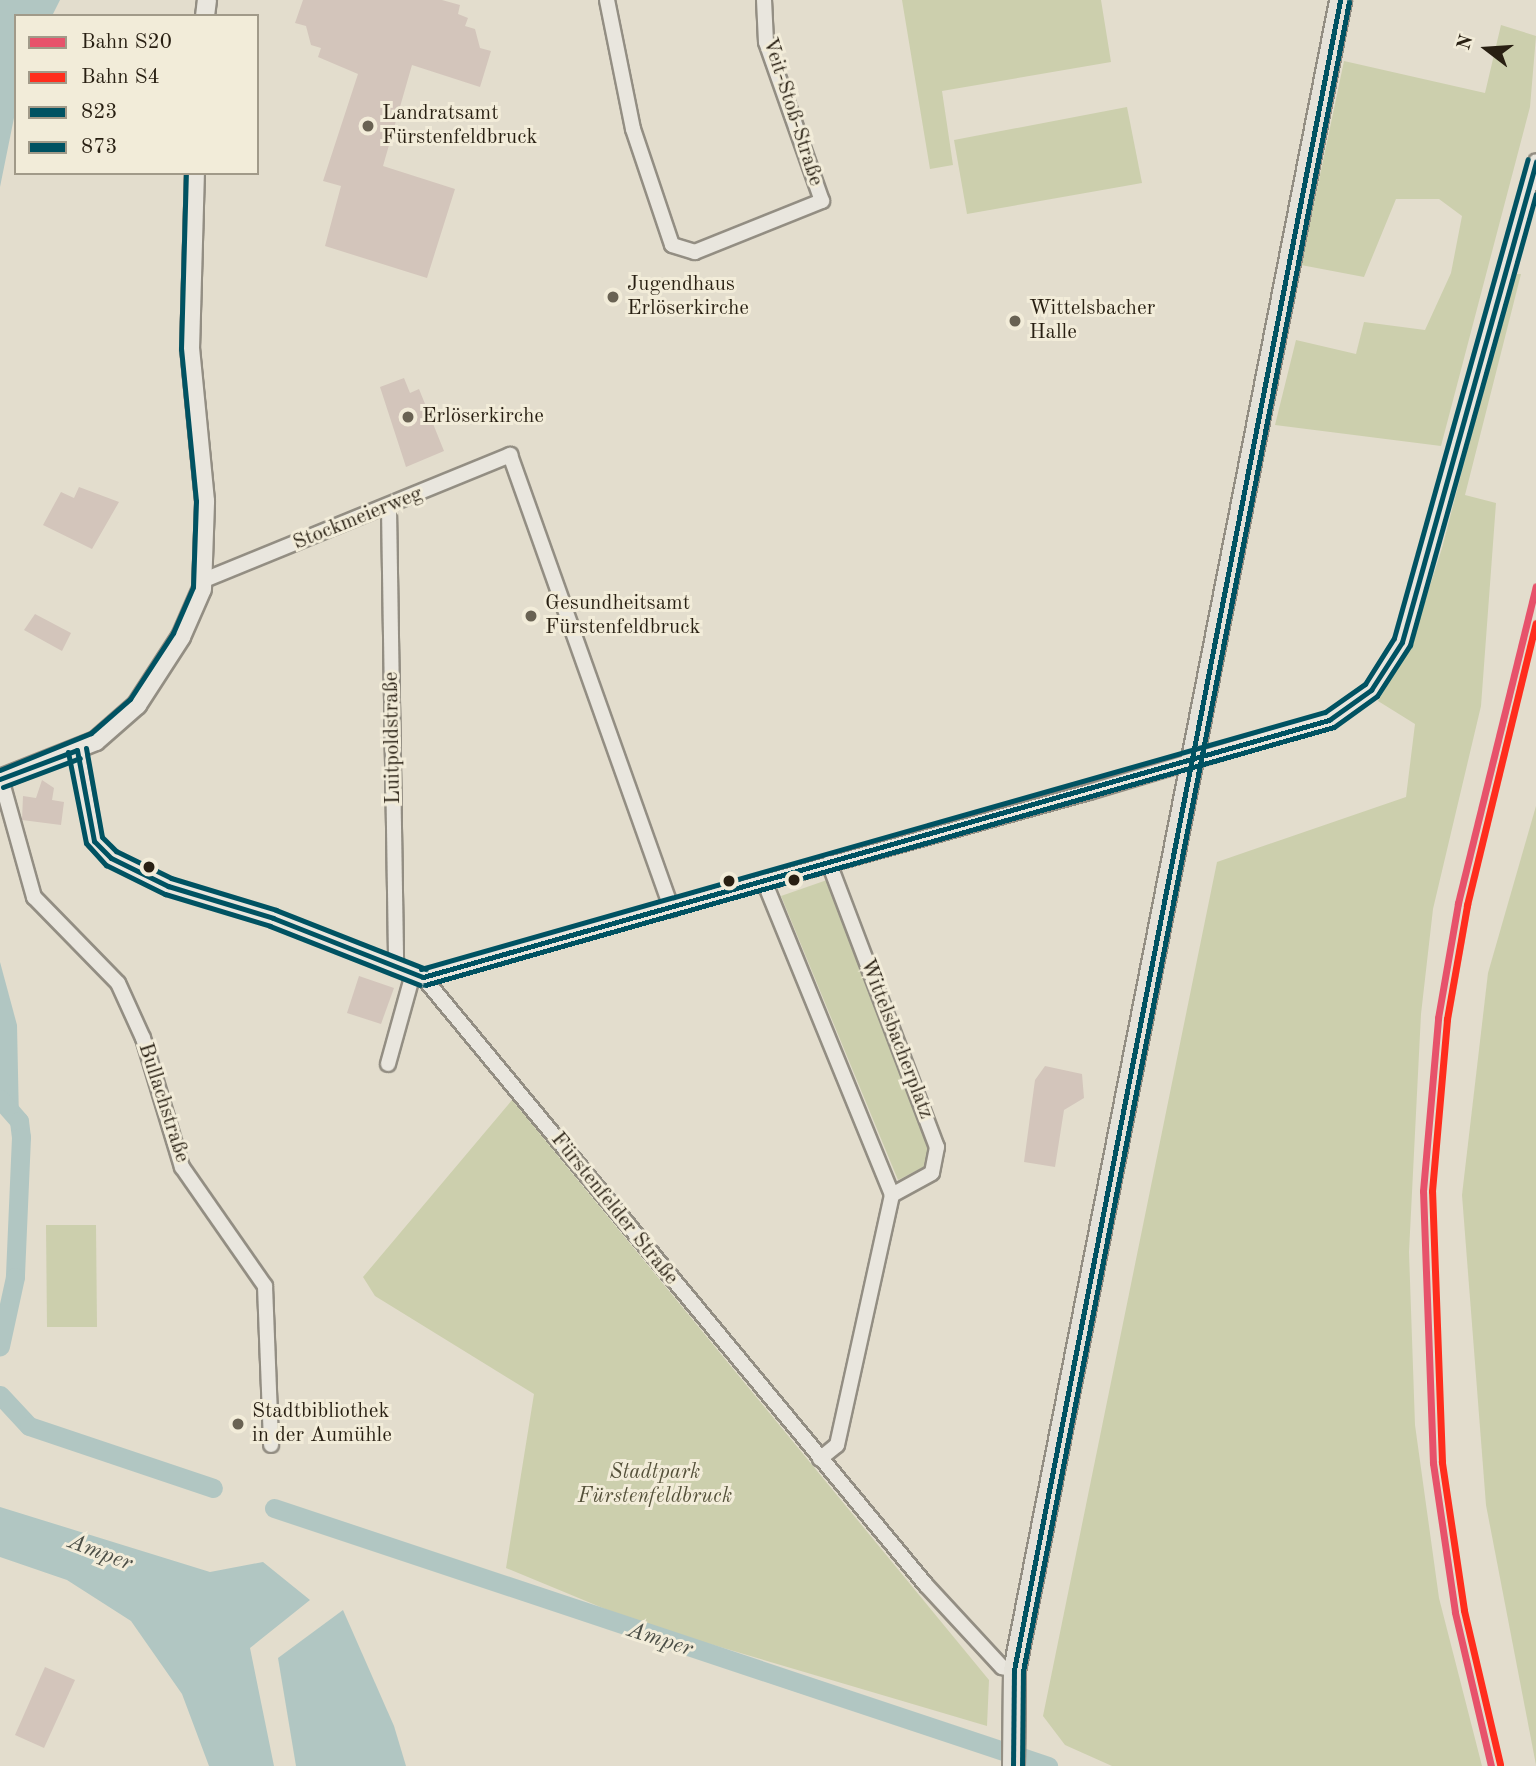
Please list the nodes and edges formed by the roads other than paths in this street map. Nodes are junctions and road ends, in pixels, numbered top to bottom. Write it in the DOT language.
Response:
graph roads {
  1 [pos="607,0"];
  2 [pos="764,0"];
  3 [pos="1340,0"];
  4 [pos="1536,162"];
  5 [pos="195,175"];
  6 [pos="389,509"];
  7 [pos="204,580"];
  8 [pos="77,750"];
  9 [pos="1193,757"];
  10 [pos="0,779"];
  11 [pos="829,863"];
  12 [pos="764,881"];
  13 [pos="671,909"];
  14 [pos="396,968"];
  15 [pos="418,976"];
  16 [pos="388,1064"];
  17 [pos="892,1195"];
  18 [pos="271,1445"];
  19 [pos="820,1459"];
  20 [pos="1014,1670"];
  21 [pos="1013,1766"];
  1 -- 2 [label="street, Veit-Stoß-Straße"];
  3 -- 9 [label="main road"];
  4 -- 9 [label="street"];
  5 -- 7 [label="street"];
  6 -- 7 [label="street, Stockmeierweg"];
  6 -- 13 [label="street, Stockmeierweg"];
  6 -- 14 [label="street, Luitpoldstraße"];
  7 -- 8 [label="street"];
  8 -- 10 [label="street"];
  8 -- 14 [label="street"];
  9 -- 11 [label="street"];
  9 -- 20 [label="main road"];
  10 -- 18 [label="street, Bullachstraße"];
  11 -- 12 [label="street"];
  11 -- 17 [label="street, Wittelsbacherplatz"];
  12 -- 13 [label="street"];
  12 -- 17 [label="street"];
  13 -- 15 [label="street"];
  14 -- 15 [label="street"];
  15 -- 16 [label="street"];
  15 -- 19 [label="street, Fürstenfelder Straße"];
  17 -- 19 [label="street"];
  19 -- 20 [label="street, Fürstenfelder Straße"];
  20 -- 21 [label="main road"];
}
